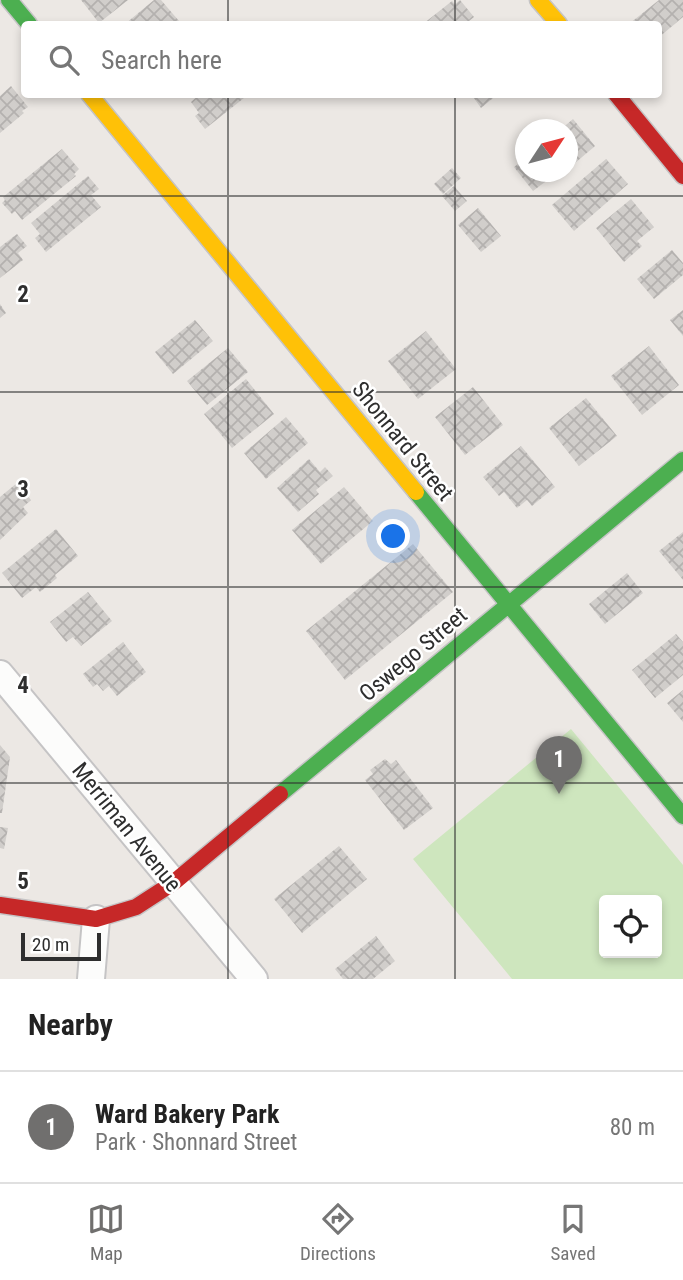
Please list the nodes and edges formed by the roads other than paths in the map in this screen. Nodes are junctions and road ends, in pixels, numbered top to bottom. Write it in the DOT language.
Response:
graph roads {
  1 [pos="9,0"];
  2 [pos="538,0"];
  3 [pos="26,21"];
  4 [pos="556,21"];
  5 [pos="92,98"];
  6 [pos="619,98"];
  7 [pos="683,176"];
  8 [pos="683,460"];
  9 [pos="508,605"];
  10 [pos="0,674"];
  11 [pos="683,816"];
  12 [pos="173,883"];
  13 [pos="0,905"];
  14 [pos="96,919"];
  15 [pos="91,979"];
  16 [pos="254,979"];
  1 -- 3 [label="street"];
  2 -- 4 [label="street"];
  5 -- 9 [label="street, Shonnard Street"];
  6 -- 7 [label="street"];
  8 -- 9 [label="street, Oswego Street"];
  9 -- 11 [label="street, Shonnard Street"];
  9 -- 12 [label="street, Oswego Street"];
  10 -- 12 [label="street, Merriman Avenue"];
  12 -- 14 [label="street, Oswego Street"];
  12 -- 16 [label="street, Merriman Avenue"];
  13 -- 14 [label="street"];
  14 -- 15 [label="street"];
}
